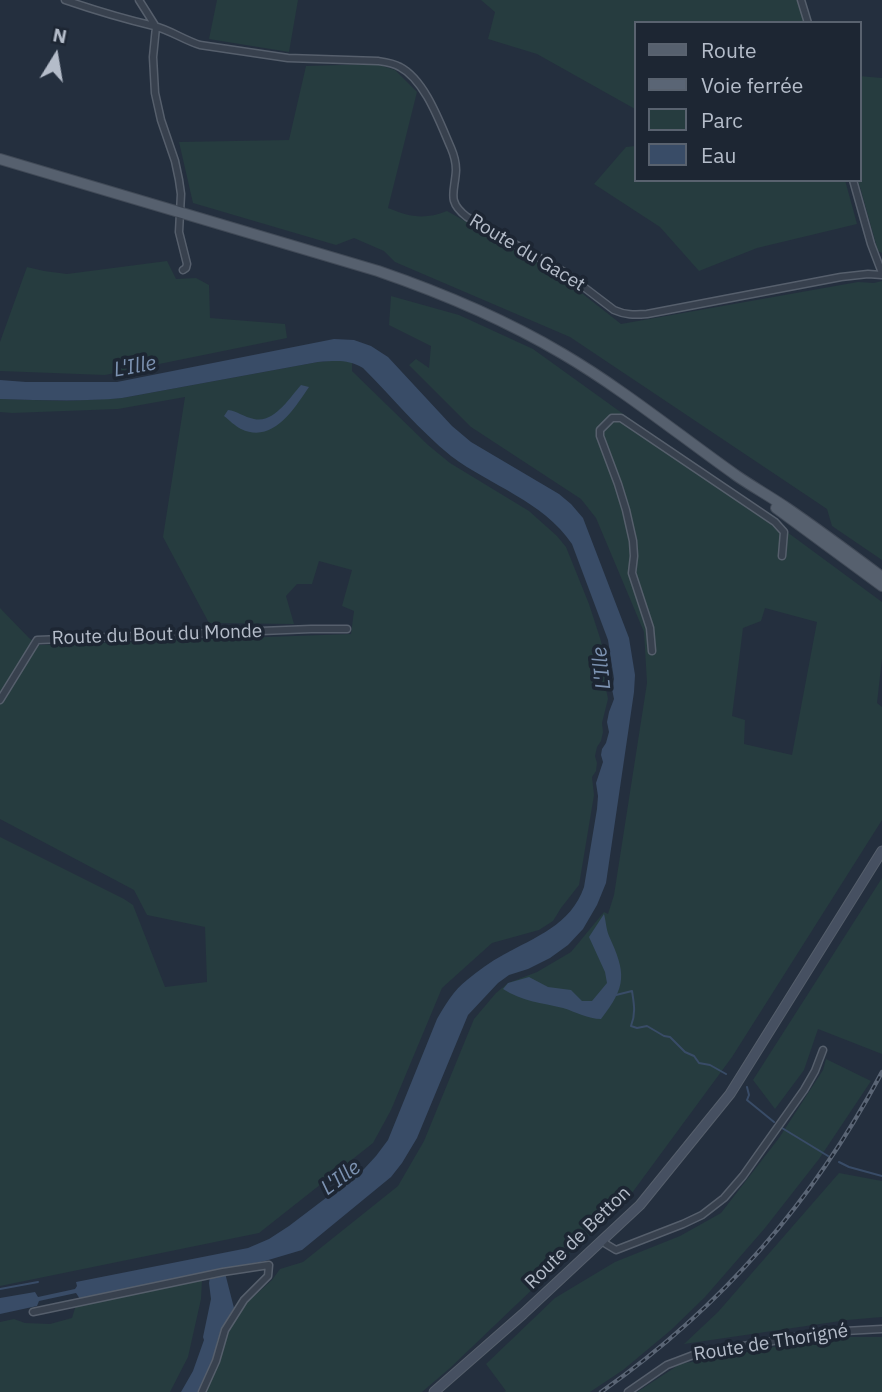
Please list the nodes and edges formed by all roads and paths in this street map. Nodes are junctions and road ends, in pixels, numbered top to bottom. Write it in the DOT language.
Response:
graph roads {
  1 [pos="65,0"];
  2 [pos="139,0"];
  3 [pos="802,0"];
  4 [pos="807,21"];
  5 [pos="156,27"];
  6 [pos="0,159"];
  7 [pos="854,182"];
  8 [pos="180,212"];
  9 [pos="183,270"];
  10 [pos="882,274"];
  11 [pos="740,478"];
  12 [pos="782,556"];
  13 [pos="882,577"];
  14 [pos="882,586"];
  15 [pos="347,628"];
  16 [pos="652,651"];
  17 [pos="0,700"];
  18 [pos="882,851"];
  19 [pos="822,1050"];
  20 [pos="603,1239"];
  21 [pos="33,1312"];
  22 [pos="882,1329"];
  23 [pos="202,1392"];
  24 [pos="434,1392"];
  25 [pos="628,1392"];
  1 -- 5 [label="street, Route du Gacet"];
  2 -- 5 [label="street"];
  3 -- 4 [label="street"];
  5 -- 8 [label="street"];
  5 -- 10 [label="street, Route du Gacet"];
  6 -- 8 [label="main road"];
  7 -- 10 [label="street, Route du Gacet"];
  8 -- 9 [label="street"];
  8 -- 11 [label="main road"];
  11 -- 13 [label="main road"];
  11 -- 14 [label="main road"];
  12 -- 16 [label="street"];
  15 -- 17 [label="street, Route du Bout du Monde"];
  18 -- 20 [label="main road, Route de Betton"];
  19 -- 20 [label="street"];
  20 -- 24 [label="main road, Route de Betton"];
  21 -- 23 [label="street"];
  22 -- 25 [label="street, Route de Thorigné"];
}
